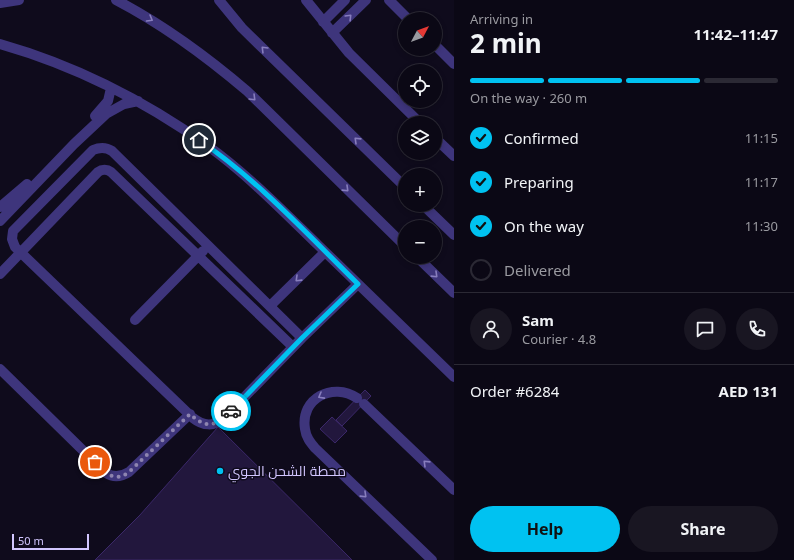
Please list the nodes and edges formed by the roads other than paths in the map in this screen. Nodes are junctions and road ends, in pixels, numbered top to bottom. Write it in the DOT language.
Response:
graph roads {
  1 [pos="19,0"];
  2 [pos="116,0"];
  3 [pos="219,0"];
  4 [pos="306,0"];
  5 [pos="345,0"];
  6 [pos="366,0"];
  7 [pos="389,0"];
  8 [pos="0,3"];
  9 [pos="401,12"];
  10 [pos="323,22"];
  11 [pos="332,33"];
  12 [pos="0,44"];
  13 [pos="442,52"];
  14 [pos="454,64"];
  15 [pos="111,88"];
  16 [pos="138,101"];
  17 [pos="413,116"];
  18 [pos="442,145"];
  19 [pos="454,156"];
  20 [pos="398,180"];
  21 [pos="0,207"];
  22 [pos="430,212"];
  23 [pos="0,221"];
  24 [pos="454,235"];
  25 [pos="398,239"];
  26 [pos="208,246"];
  27 [pos="21,252"];
  28 [pos="325,252"];
  29 [pos="198,256"];
  30 [pos="424,264"];
  31 [pos="0,274"];
  32 [pos="358,284"];
  33 [pos="454,293"];
  34 [pos="270,306"];
  35 [pos="135,320"];
  36 [pos="302,338"];
  37 [pos="293,347"];
  38 [pos="0,369"];
  39 [pos="454,377"];
  40 [pos="190,414"];
  41 [pos="454,490"];
  42 [pos="432,560"];
  1 -- 8 [label="street"];
  2 -- 25 [label="street, one-way"];
  20 -- 3 [label="street, one-way"];
  4 -- 10 [label="street"];
  5 -- 10 [label="street"];
  11 -- 6 [label="street, one-way"];
  7 -- 9 [label="street"];
  10 -- 11 [label="street"];
  11 -- 17 [label="street"];
  12 -- 15 [label="street"];
  13 -- 14 [label="street"];
  15 -- 16 [label="street"];
  15 -- 21 [label="street"];
  16 -- 23 [label="street"];
  16 -- 28 [label="street"];
  18 -- 19 [label="street"];
  22 -- 24 [label="street"];
  26 -- 27 [label="street"];
  26 -- 29 [label="street"];
  26 -- 34 [label="street"];
  27 -- 29 [label="street"];
  27 -- 31 [label="street"];
  27 -- 40 [label="street"];
  28 -- 32 [label="street"];
  28 -- 34 [label="street, one-way"];
  29 -- 35 [label="street"];
  29 -- 37 [label="street"];
  30 -- 33 [label="street, one-way"];
  32 -- 36 [label="street"];
  32 -- 39 [label="street"];
  34 -- 36 [label="street"];
  36 -- 37 [label="street"];
  37 -- 40 [label="street"];
  38 -- 40 [label="street"];
  41 -- 42 [label="street, one-way"];
}
